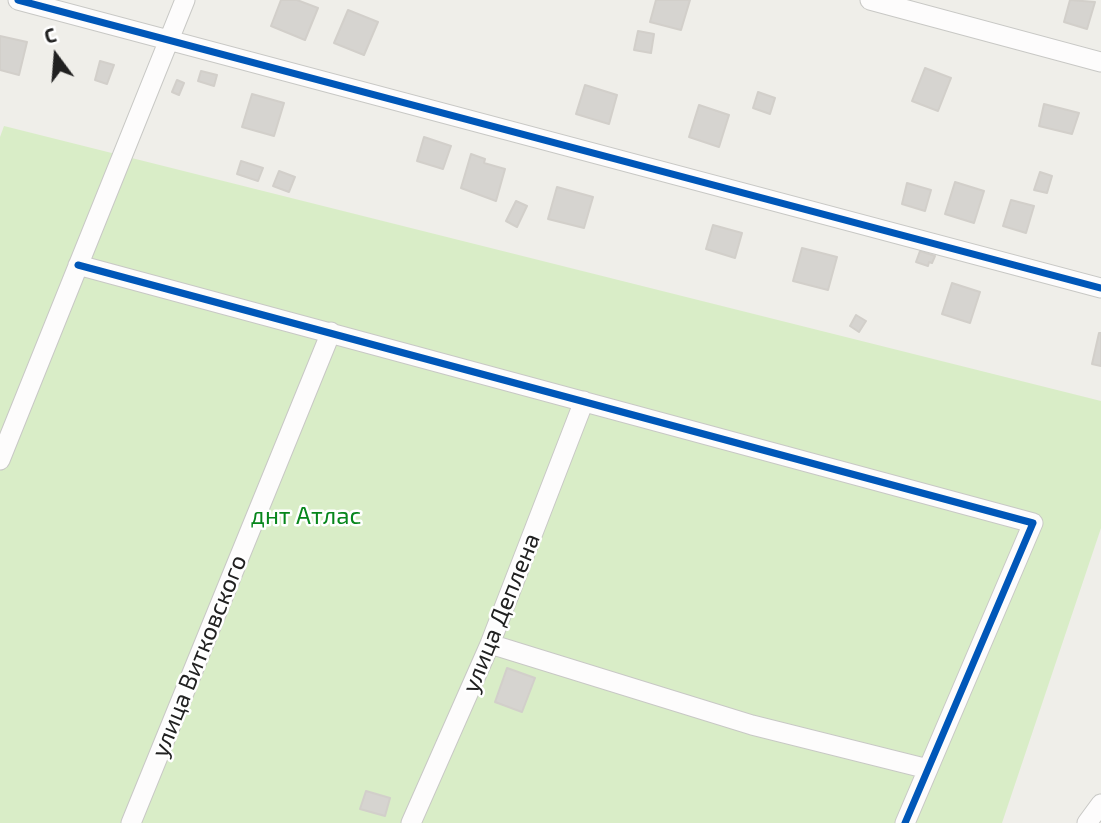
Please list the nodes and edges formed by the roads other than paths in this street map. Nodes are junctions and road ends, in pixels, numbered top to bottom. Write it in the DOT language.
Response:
graph roads {
  1 [pos="18,0"];
  2 [pos="185,0"];
  3 [pos="870,0"];
  4 [pos="169,41"];
  5 [pos="1101,62"];
  6 [pos="79,265"];
  7 [pos="1101,288"];
  8 [pos="331,332"];
  9 [pos="584,401"];
  10 [pos="0,460"];
  11 [pos="490,644"];
  12 [pos="928,769"];
  13 [pos="1101,804"];
  14 [pos="131,823"];
  15 [pos="411,823"];
  16 [pos="905,823"];
  17 [pos="1087,823"];
  1 -- 4 [label="street"];
  2 -- 4 [label="street"];
  3 -- 5 [label="street"];
  4 -- 6 [label="street"];
  4 -- 7 [label="street"];
  6 -- 8 [label="street"];
  6 -- 10 [label="street"];
  8 -- 9 [label="street"];
  8 -- 14 [label="street, улица Витковского"];
  9 -- 11 [label="street, улица Деплена"];
  9 -- 12 [label="street"];
  11 -- 12 [label="street"];
  11 -- 15 [label="street, улица Деплена"];
  12 -- 16 [label="street"];
  13 -- 17 [label="street"];
}
